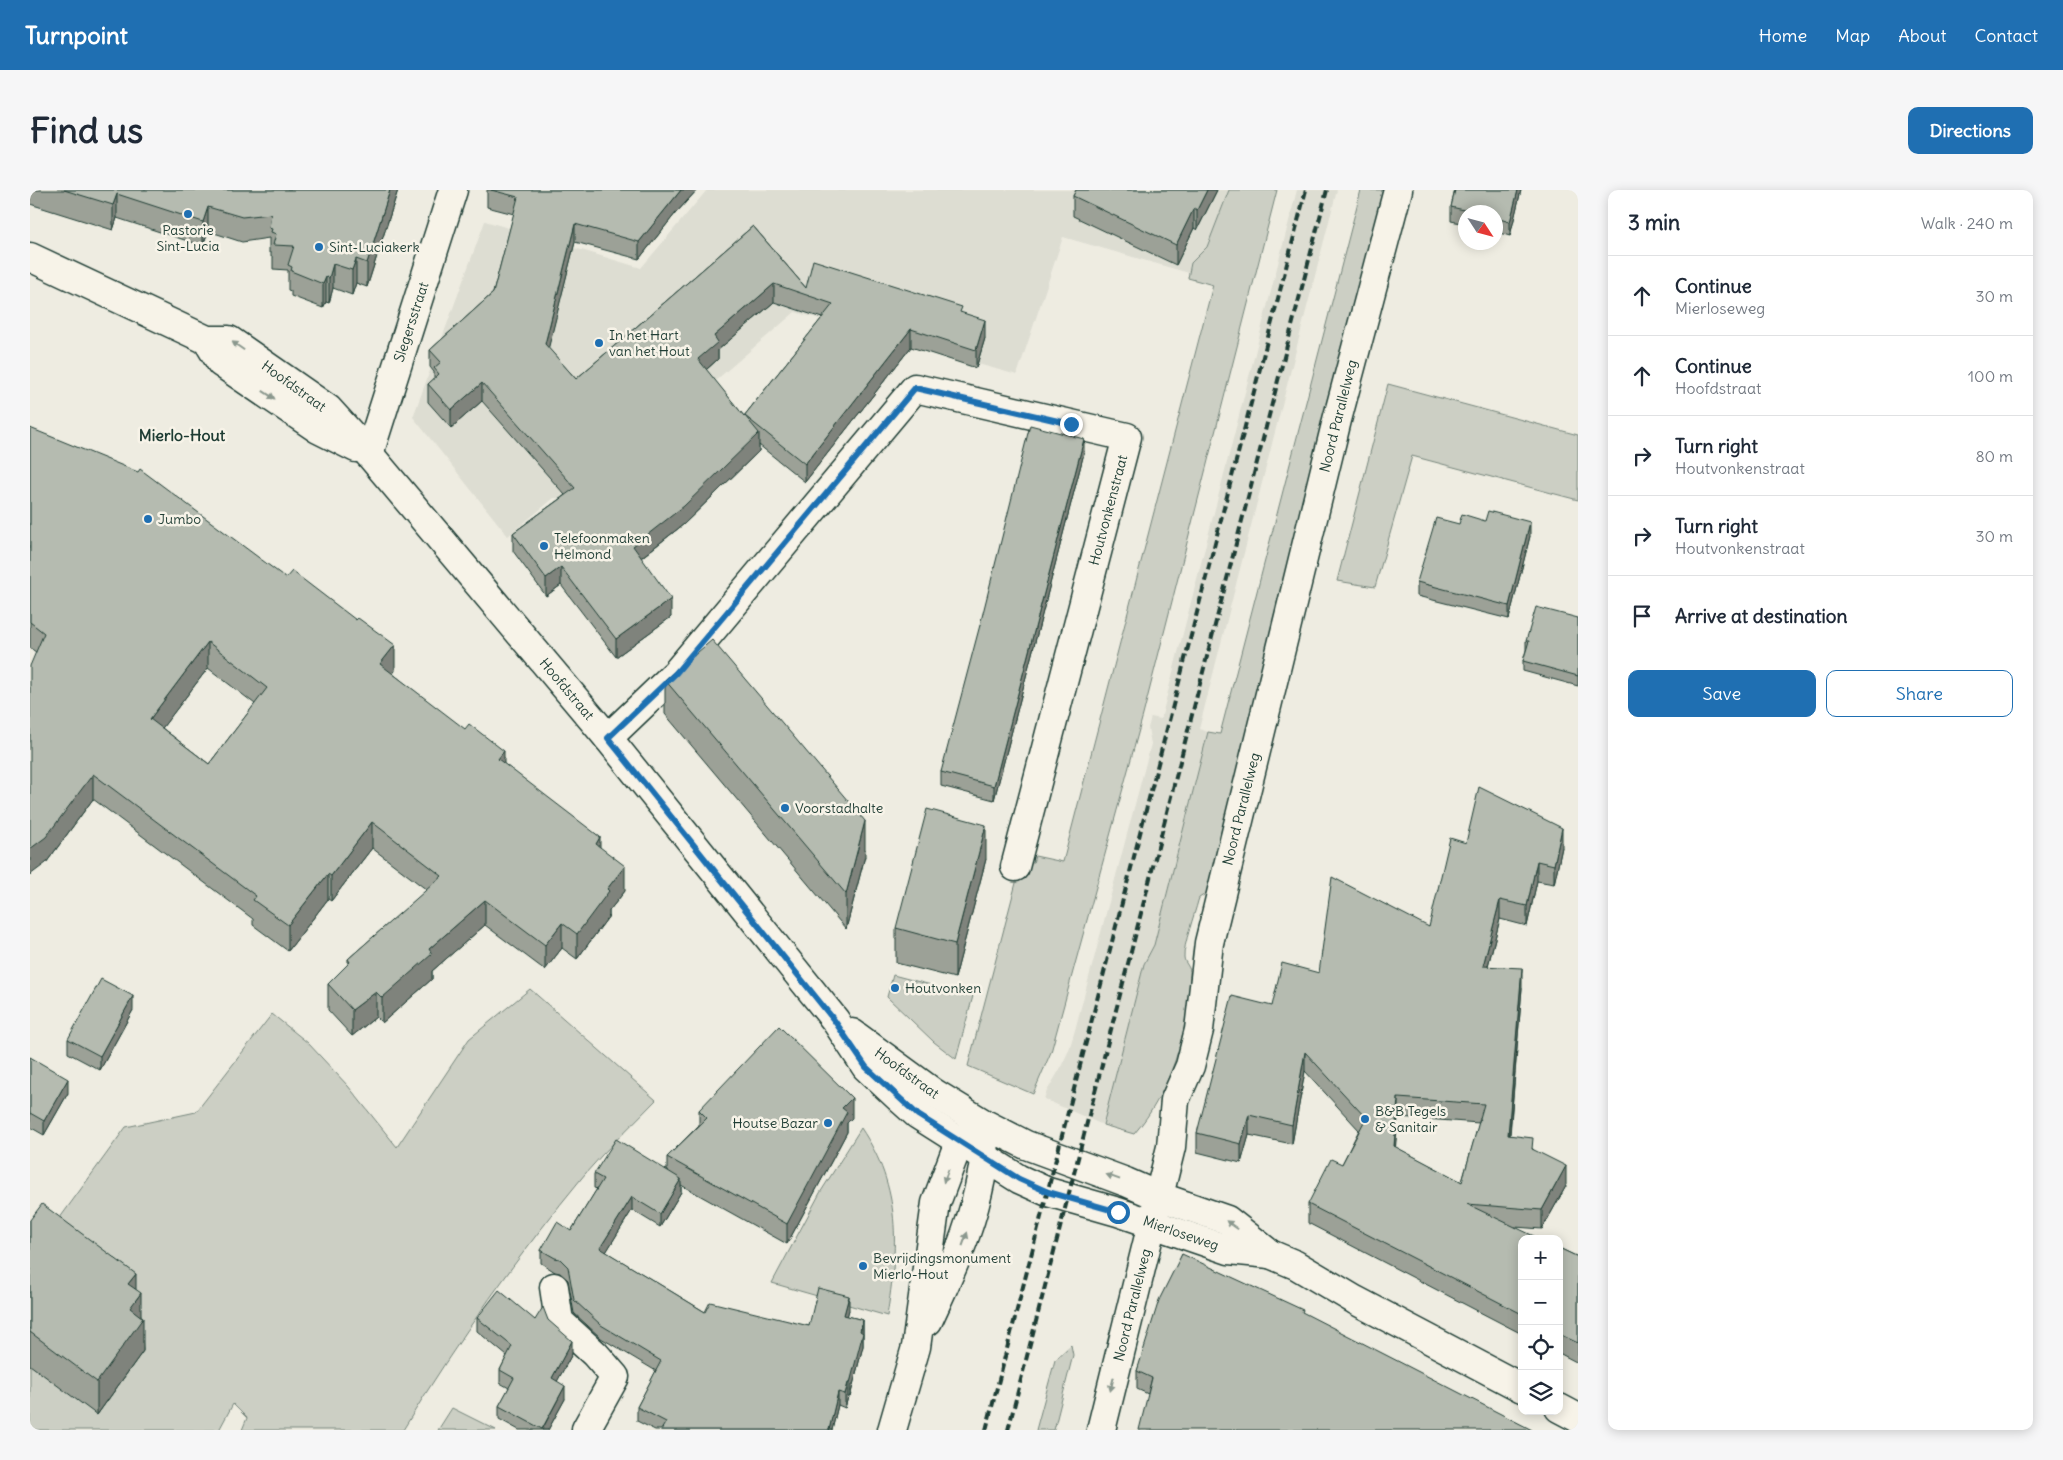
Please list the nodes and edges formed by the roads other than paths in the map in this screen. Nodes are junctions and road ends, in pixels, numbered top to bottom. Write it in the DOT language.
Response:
graph roads {
  1 [pos="453,190"];
  2 [pos="1398,190"];
  3 [pos="30,258"];
  4 [pos="369,454"];
  5 [pos="608,738"];
  6 [pos="1015,867"];
  7 [pos="834,1020"];
  8 [pos="982,1123"];
  9 [pos="959,1142"];
  10 [pos="986,1157"];
  11 [pos="1158,1196"];
  12 [pos="1152,1223"];
  13 [pos="1270,1254"];
  14 [pos="554,1287"];
  15 [pos="916,1347"];
  16 [pos="1518,1386"];
  17 [pos="1563,1410"];
  18 [pos="1578,1418"];
  19 [pos="589,1430"];
  20 [pos="892,1430"];
  21 [pos="1101,1430"];
  1 -- 4 [label="street, Slegersstraat"];
  2 -- 11 [label="street, Noord Parallelweg"];
  3 -- 4 [label="street, Hoofdstraat"];
  4 -- 5 [label="street, Hoofdstraat"];
  5 -- 6 [label="street, Houtvonkenstraat"];
  5 -- 7 [label="street, Hoofdstraat"];
  7 -- 8 [label="street, Hoofdstraat"];
  7 -- 9 [label="street, Hoofdstraat"];
  8 -- 9 [label="street"];
  8 -- 10 [label="street"];
  11 -- 8 [label="street, Mierloseweg, one-way"];
  9 -- 10 [label="street, Mierloseweg"];
  9 -- 15 [label="street, one-way"];
  10 -- 12 [label="street, Mierloseweg"];
  15 -- 10 [label="street, one-way"];
  11 -- 12 [label="street, Noord Parallelweg"];
  13 -- 11 [label="street, Mierloseweg, one-way"];
  12 -- 13 [label="street, Mierloseweg"];
  12 -- 21 [label="street, Noord Parallelweg, one-way"];
  13 -- 16 [label="street, Mierloseweg"];
  14 -- 19 [label="street"];
  15 -- 20 [label="street"];
  17 -- 18 [label="street"];
}
